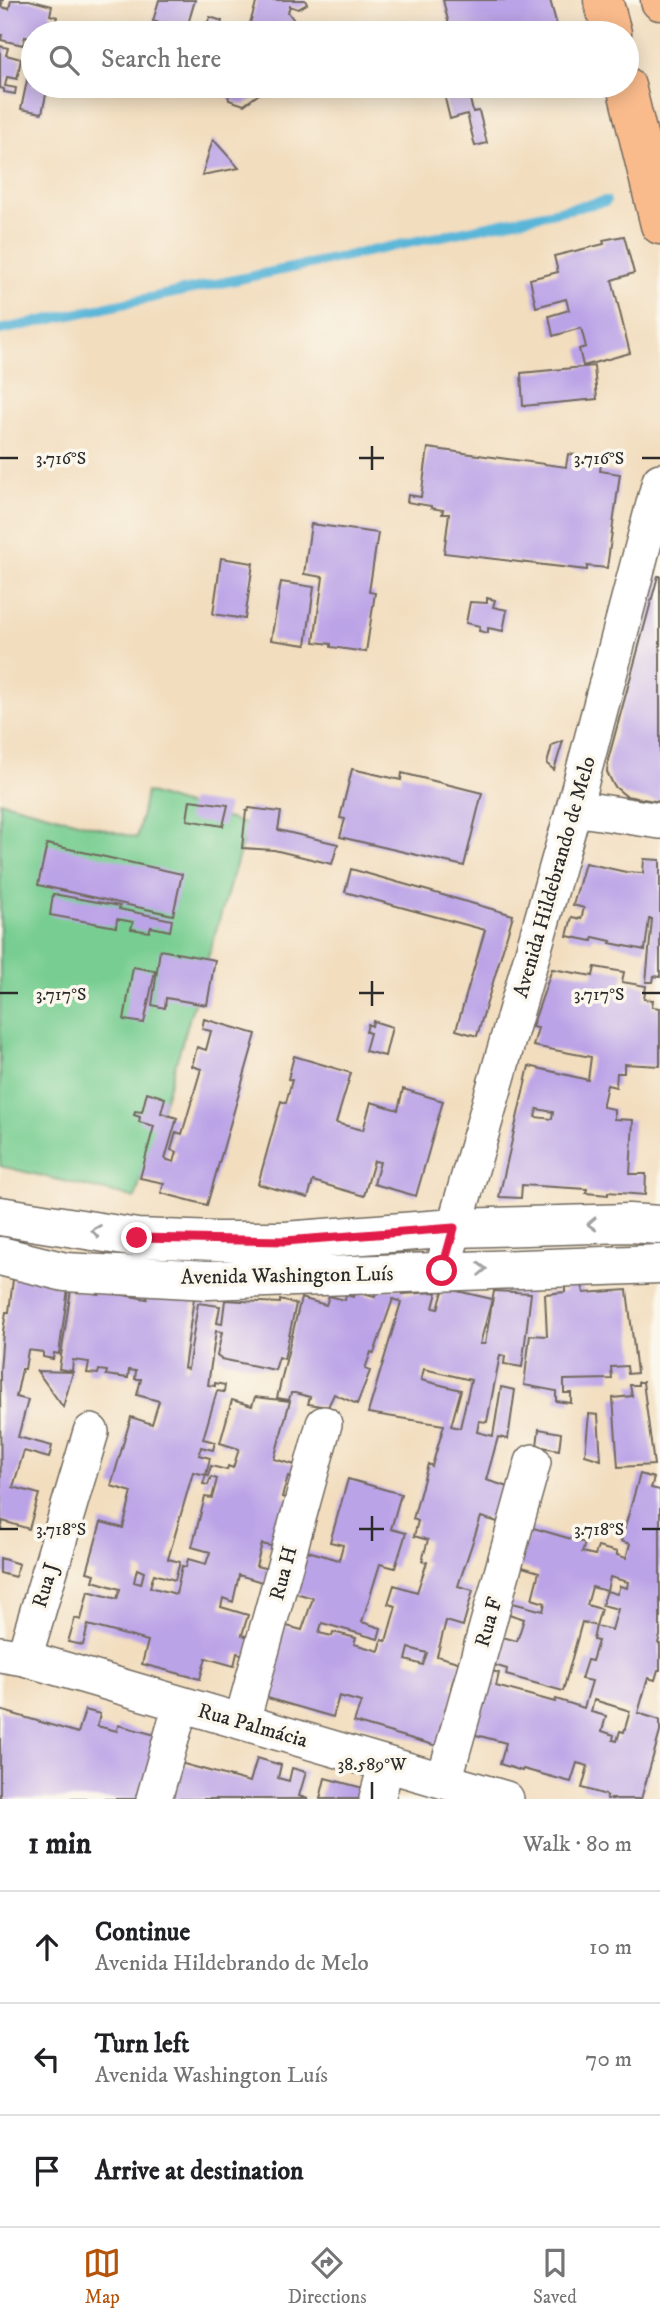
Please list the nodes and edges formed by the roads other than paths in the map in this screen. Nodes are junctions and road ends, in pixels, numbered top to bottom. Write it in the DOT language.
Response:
graph roads {
  1 [pos="603,0"];
  2 [pos="609,21"];
  3 [pos="629,98"];
  4 [pos="660,225"];
  5 [pos="660,481"];
  6 [pos="574,808"];
  7 [pos="660,821"];
  8 [pos="0,1216"];
  9 [pos="660,1225"];
  10 [pos="454,1228"];
  11 [pos="0,1256"];
  12 [pos="660,1264"];
  13 [pos="442,1271"];
  14 [pos="324,1424"];
  15 [pos="91,1432"];
  16 [pos="533,1462"];
  17 [pos="12,1656"];
  18 [pos="181,1704"];
  19 [pos="242,1721"];
  20 [pos="386,1765"];
  21 [pos="444,1781"];
  22 [pos="154,1799"];
  23 [pos="377,1799"];
  24 [pos="506,1799"];
  1 -- 2 [label="main road"];
  3 -- 4 [label="main road"];
  5 -- 6 [label="street, Avenida Hildebrando de Melo"];
  6 -- 7 [label="street"];
  6 -- 10 [label="street, Avenida Hildebrando de Melo"];
  10 -- 8 [label="street, Avenida Washington Luís, one-way"];
  9 -- 10 [label="street, Avenida Washington Luís, one-way"];
  10 -- 13 [label="street, Avenida Hildebrando de Melo"];
  11 -- 13 [label="street, Avenida Washington Luís"];
  13 -- 12 [label="street, Avenida Washington Luís, one-way"];
  14 -- 19 [label="street, Rua H"];
  15 -- 17 [label="street, Rua J"];
  16 -- 21 [label="street, Rua F"];
  17 -- 18 [label="street, Rua Palmácia"];
  18 -- 19 [label="street, Rua Palmácia"];
  18 -- 22 [label="street"];
  19 -- 20 [label="street, Rua Palmácia"];
  20 -- 21 [label="street, Rua Palmácia"];
  20 -- 23 [label="street"];
  21 -- 24 [label="street, Rua Palmácia"];
}
